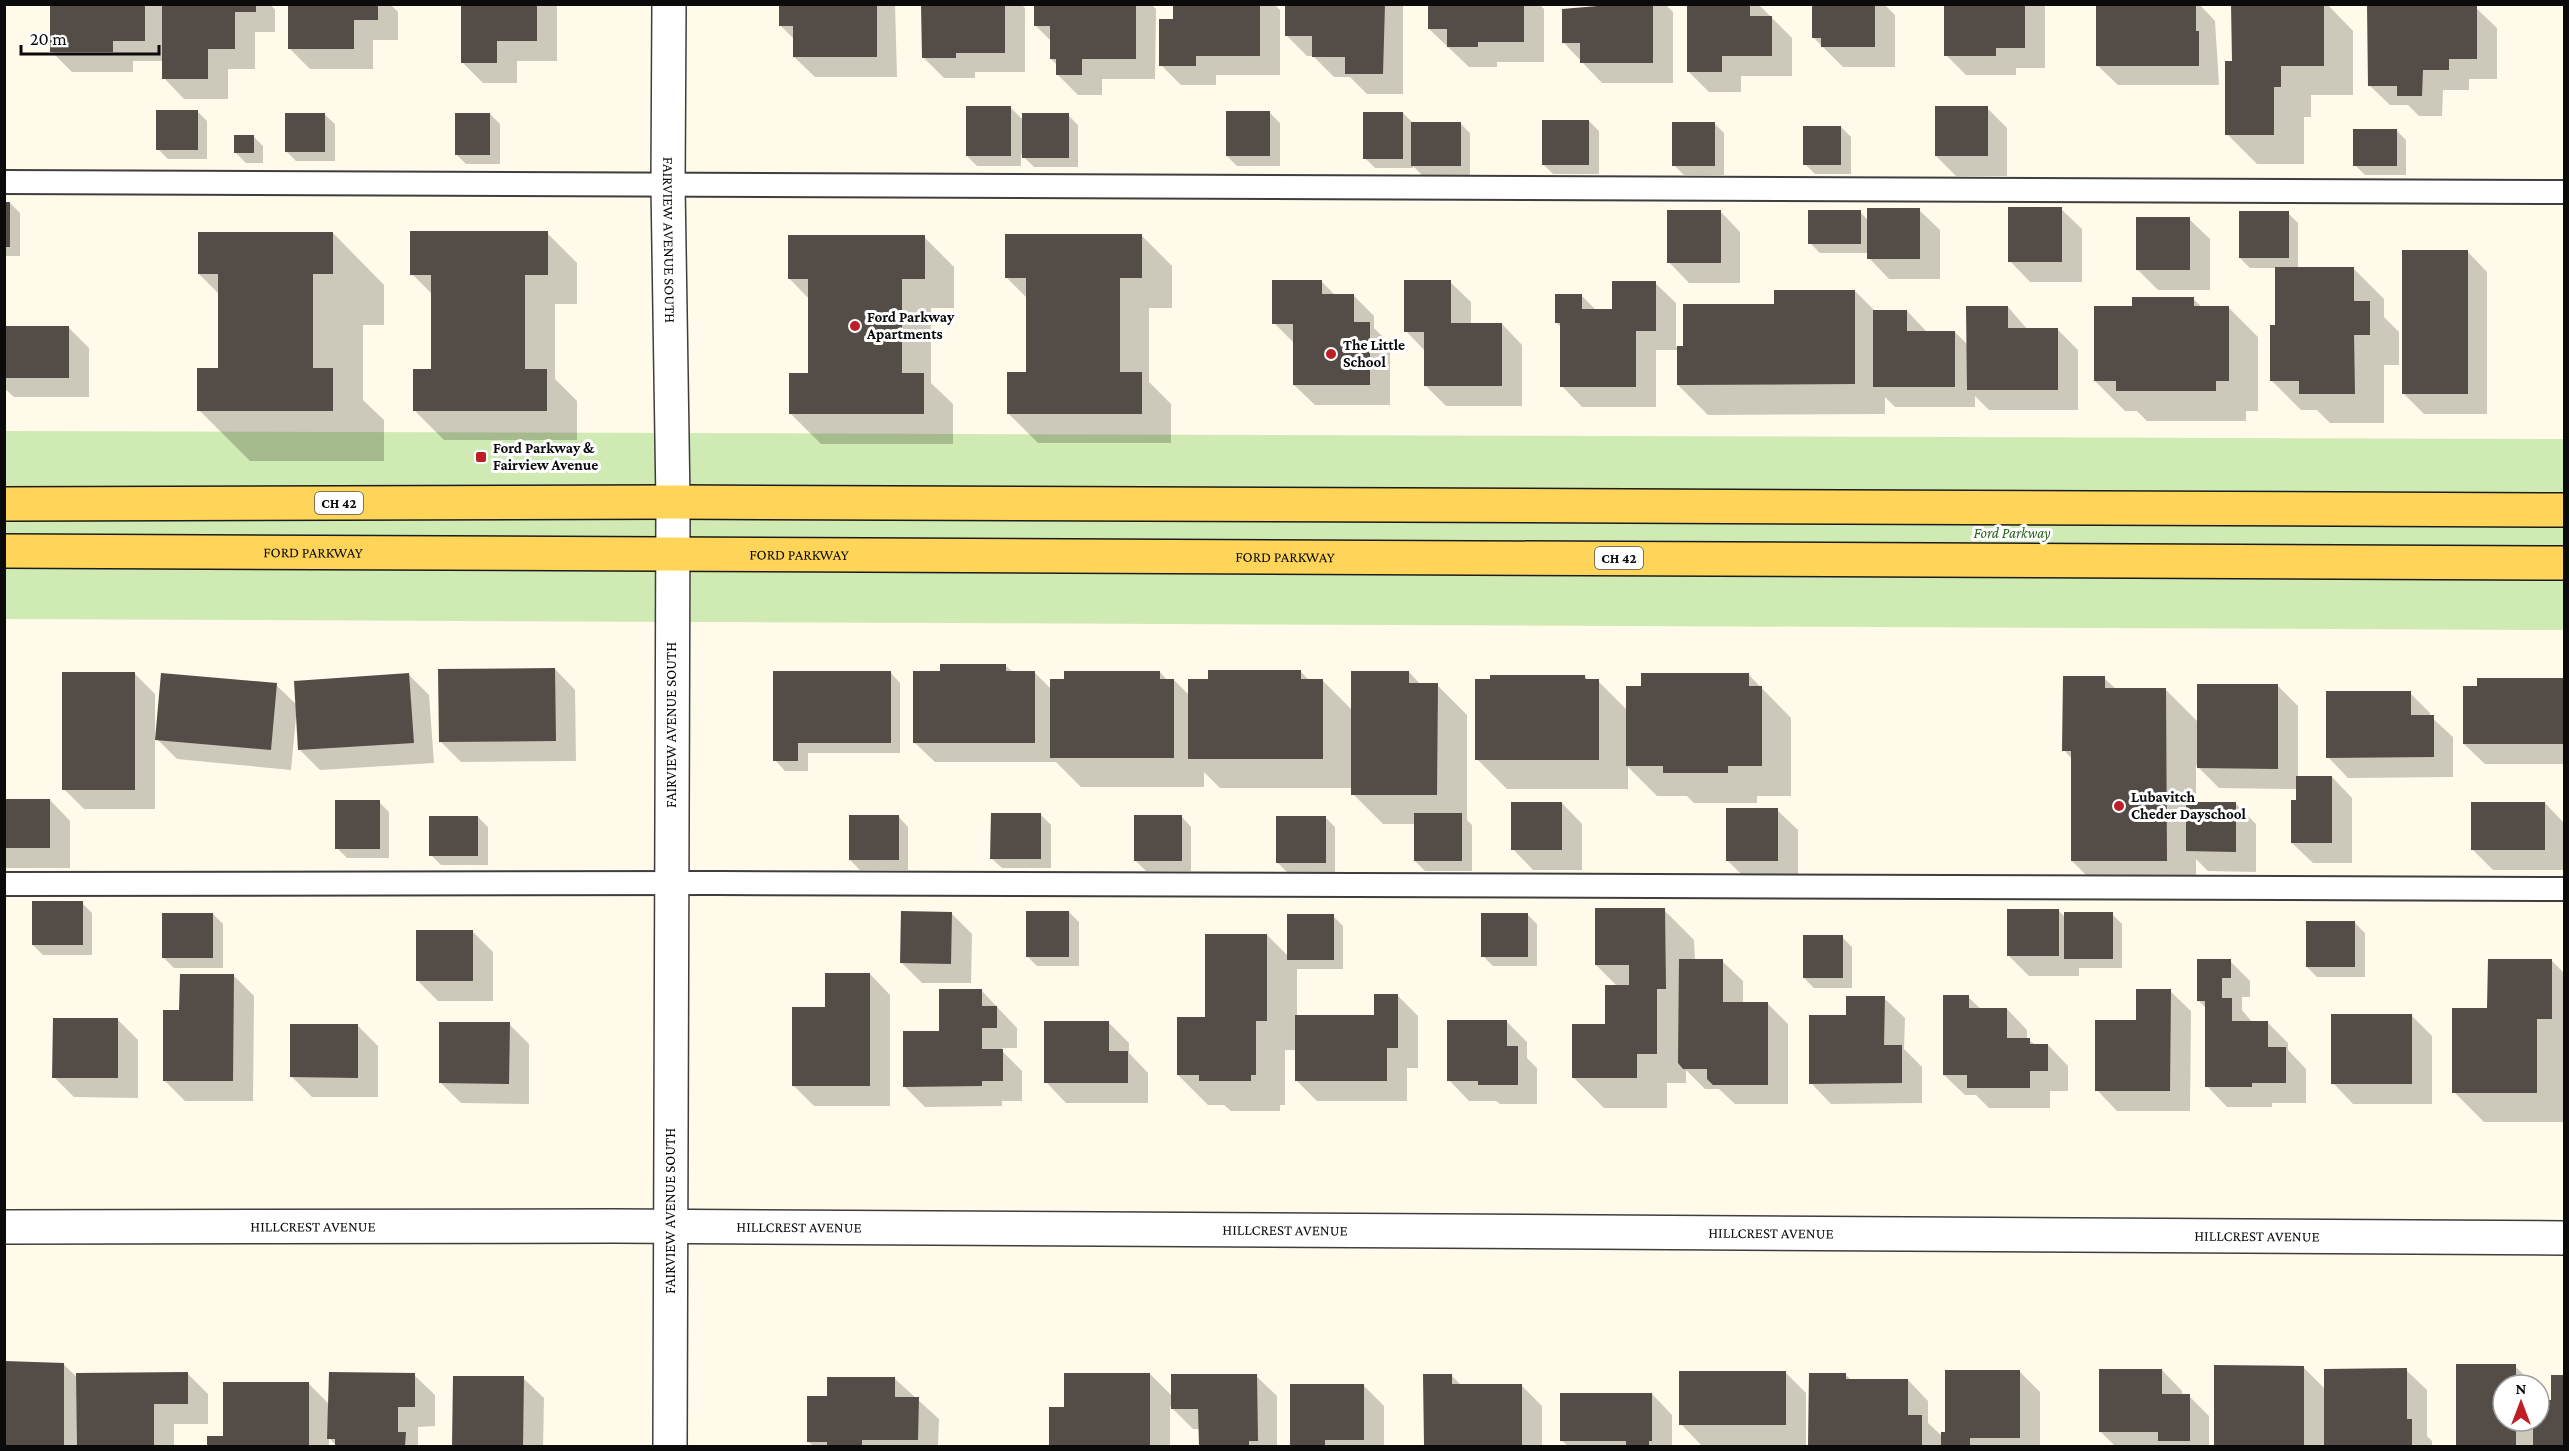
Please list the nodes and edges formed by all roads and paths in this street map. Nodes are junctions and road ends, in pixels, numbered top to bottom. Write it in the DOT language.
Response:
graph roads {
  1 [pos="669,4"];
  2 [pos="4,182"];
  3 [pos="668,185"];
  4 [pos="2565,192"];
  5 [pos="673,502"];
  6 [pos="4,504"];
  7 [pos="2565,510"];
  8 [pos="4,550"];
  9 [pos="673,552"];
  10 [pos="2565,563"];
  11 [pos="670,883"];
  12 [pos="4,884"];
  13 [pos="2565,889"];
  14 [pos="4,1227"];
  15 [pos="670,1227"];
  16 [pos="2565,1238"];
  17 [pos="670,1446"];
  1 -- 3 [label="street, FAIRVIEW AVENUE SOUTH"];
  2 -- 3 [label="lane"];
  3 -- 4 [label="lane"];
  3 -- 5 [label="street, FAIRVIEW AVENUE SOUTH"];
  5 -- 6 [label="main road, CH 42"];
  5 -- 7 [label="main road, CH 42"];
  5 -- 9 [label="street, FAIRVIEW AVENUE SOUTH"];
  8 -- 9 [label="main road, FORD PARKWAY / CH 42"];
  9 -- 10 [label="main road, FORD PARKWAY / CH 42"];
  9 -- 11 [label="street, FAIRVIEW AVENUE SOUTH"];
  11 -- 12 [label="lane"];
  11 -- 13 [label="lane"];
  11 -- 15 [label="street, FAIRVIEW AVENUE SOUTH"];
  14 -- 15 [label="street, HILLCREST AVENUE"];
  15 -- 16 [label="street, HILLCREST AVENUE"];
  15 -- 17 [label="street, FAIRVIEW AVENUE SOUTH"];
}
